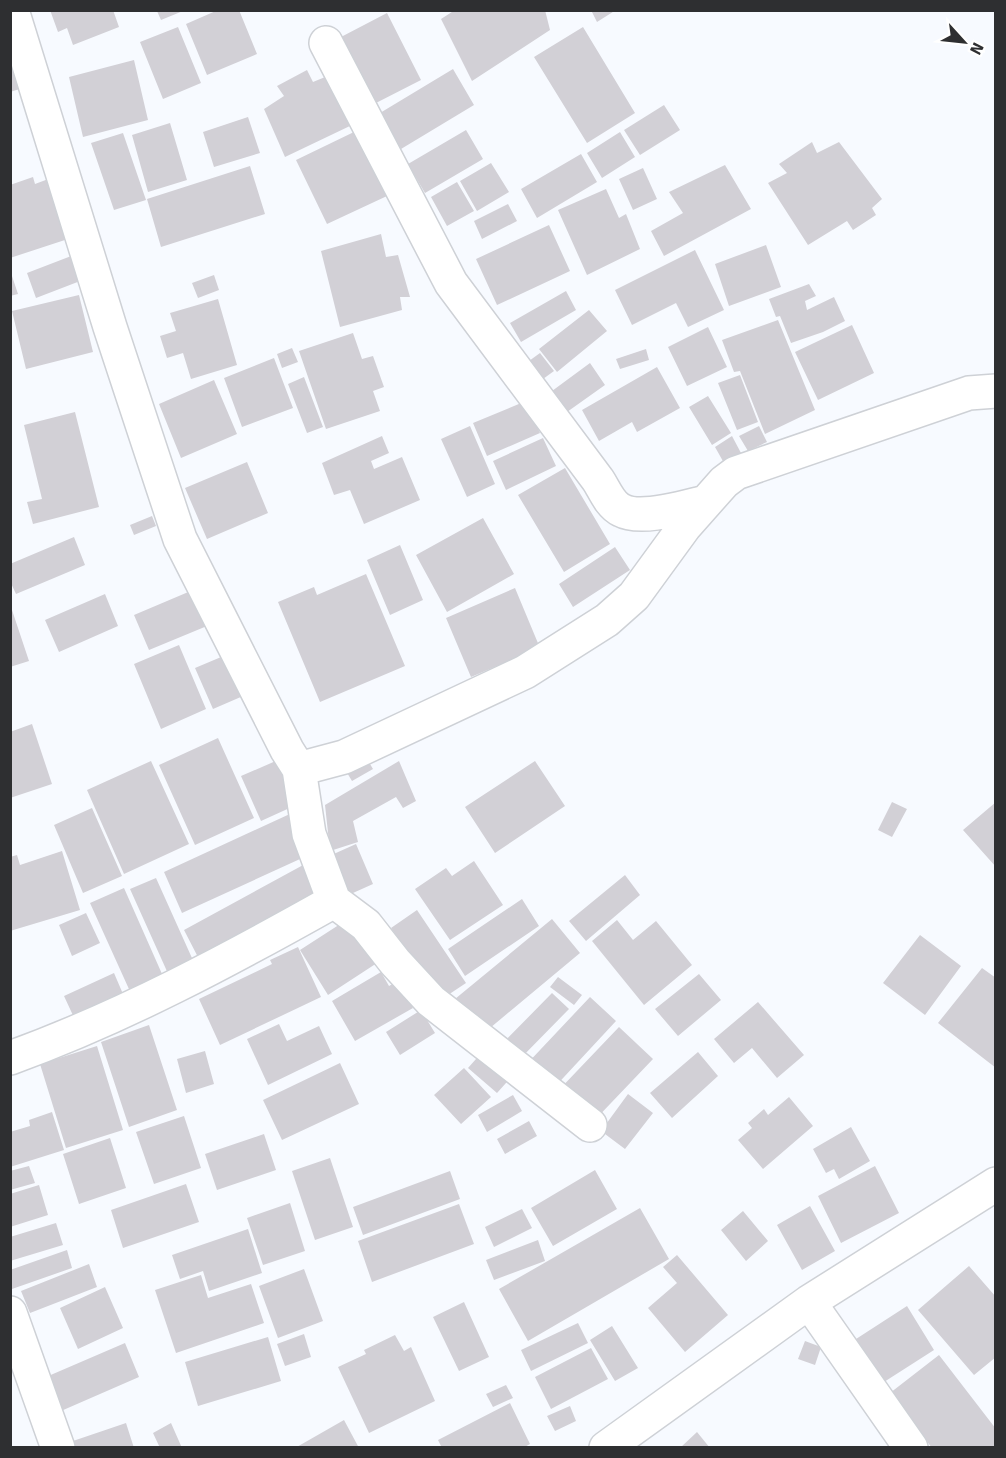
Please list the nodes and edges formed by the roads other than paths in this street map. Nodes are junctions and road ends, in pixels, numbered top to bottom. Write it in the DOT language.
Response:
graph roads {
  1 [pos="12,10"];
  2 [pos="326,43"];
  3 [pos="996,391"];
  4 [pos="706,502"];
  5 [pos="299,770"];
  6 [pos="334,901"];
  7 [pos="10,1058"];
  8 [pos="590,1125"];
  9 [pos="996,1184"];
  10 [pos="809,1302"];
  11 [pos="10,1313"];
  12 [pos="58,1448"];
  13 [pos="606,1448"];
  14 [pos="911,1448"];
  1 -- 5 [label="street"];
  2 -- 4 [label="street"];
  3 -- 4 [label="street"];
  4 -- 5 [label="street"];
  5 -- 6 [label="street"];
  6 -- 7 [label="street"];
  6 -- 8 [label="street"];
  9 -- 10 [label="street"];
  10 -- 13 [label="street"];
  10 -- 14 [label="street"];
  11 -- 12 [label="street"];
}
